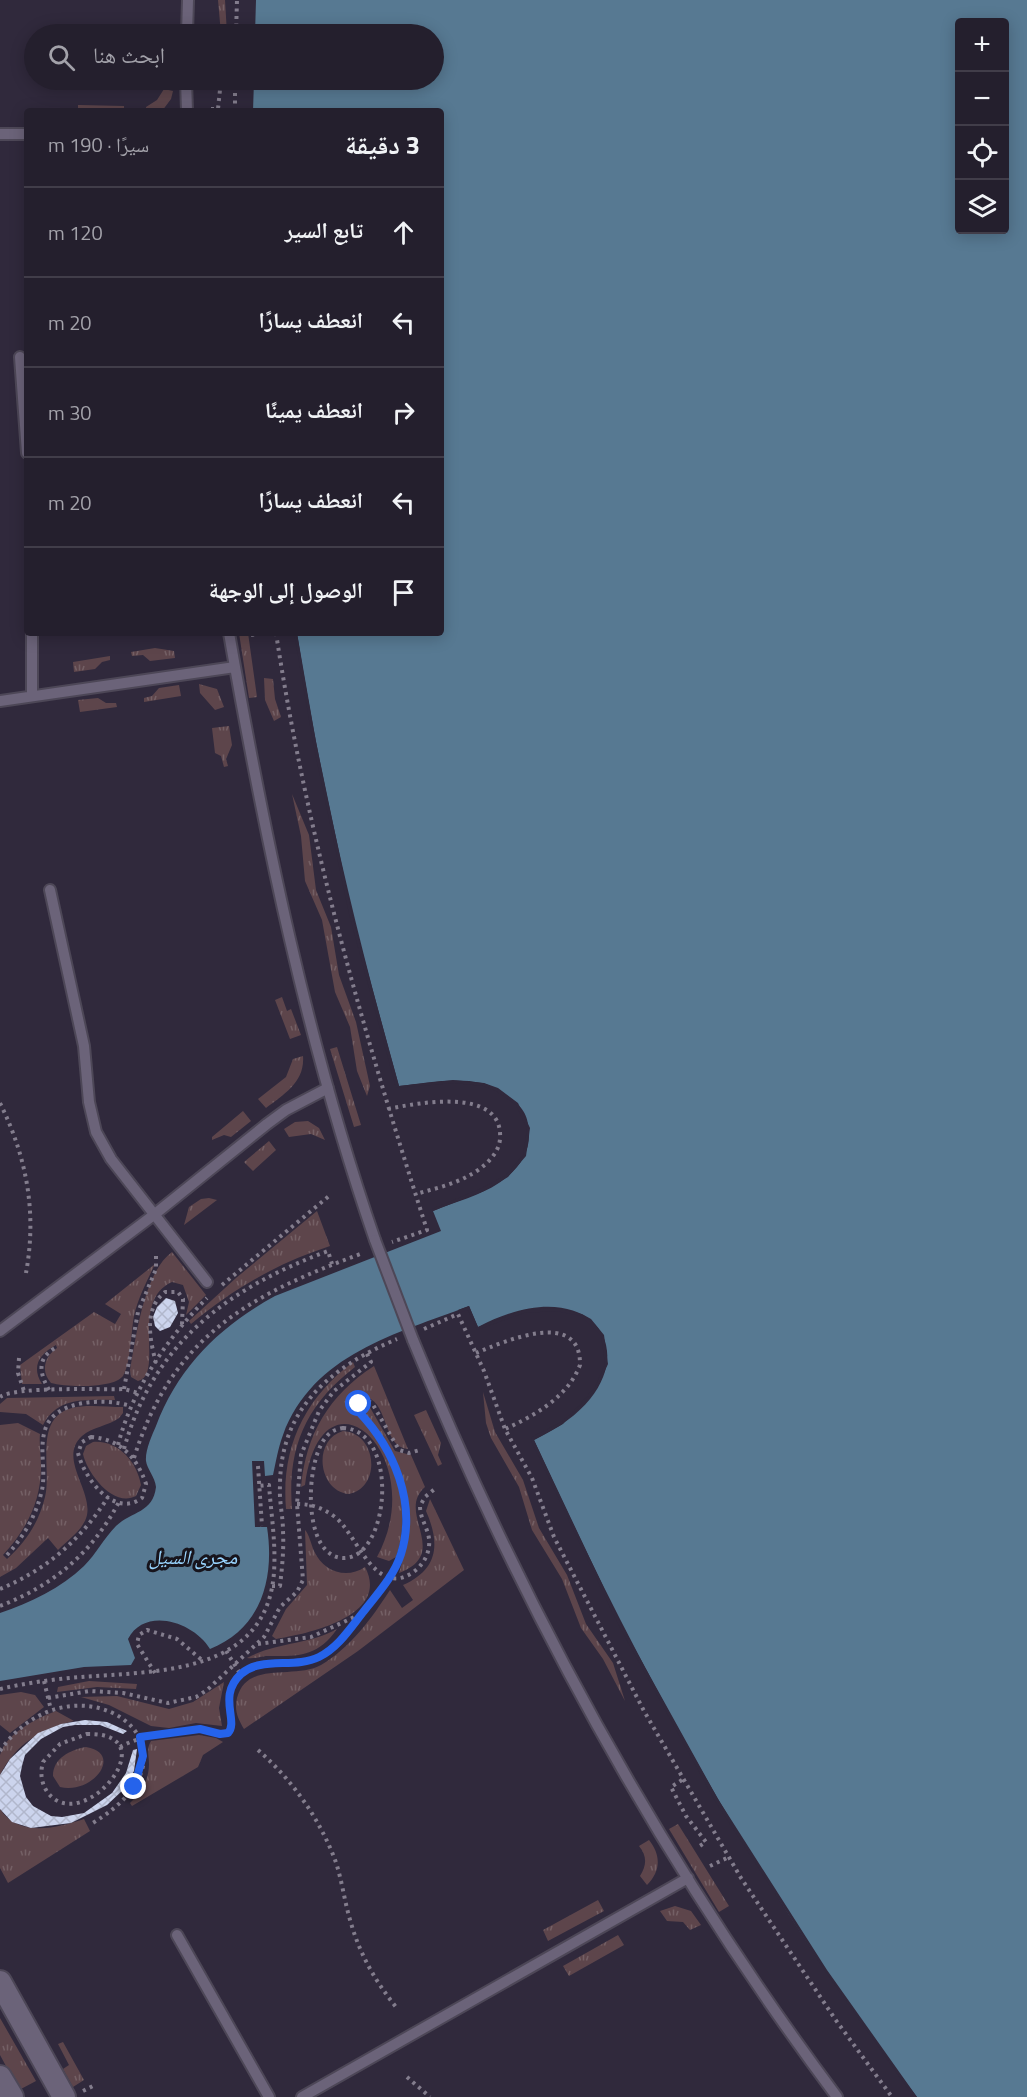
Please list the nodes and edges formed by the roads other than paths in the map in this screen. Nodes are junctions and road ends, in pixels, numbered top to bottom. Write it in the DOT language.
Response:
graph roads {
  1 [pos="188,0"];
  2 [pos="187,24"];
  3 [pos="186,90"];
  4 [pos="187,108"];
  5 [pos="0,134"];
  6 [pos="24,134"];
  7 [pos="20,357"];
  8 [pos="24,412"];
  9 [pos="32,636"];
  10 [pos="230,636"];
  11 [pos="235,667"];
  12 [pos="32,696"];
  13 [pos="0,701"];
  14 [pos="50,890"];
  15 [pos="328,1088"];
  16 [pos="155,1214"];
  17 [pos="207,1282"];
  18 [pos="0,1331"];
  19 [pos="688,1878"];
  20 [pos="177,1935"];
  21 [pos="0,1983"];
  22 [pos="0,2077"];
  23 [pos="12,2097"];
  24 [pos="64,2097"];
  25 [pos="269,2097"];
  26 [pos="302,2097"];
  27 [pos="837,2097"];
  1 -- 2 [label="lane"];
  3 -- 4 [label="lane"];
  5 -- 6 [label="lane"];
  7 -- 8 [label="lane"];
  9 -- 12 [label="lane"];
  10 -- 11 [label="lane"];
  11 -- 12 [label="lane"];
  11 -- 15 [label="lane"];
  12 -- 13 [label="lane"];
  14 -- 16 [label="lane"];
  15 -- 16 [label="lane"];
  15 -- 19 [label="lane, bridge"];
  16 -- 17 [label="lane"];
  16 -- 18 [label="lane"];
  19 -- 26 [label="lane"];
  19 -- 27 [label="lane"];
  20 -- 25 [label="lane"];
  21 -- 24 [label="street"];
  22 -- 23 [label="street"];
}
